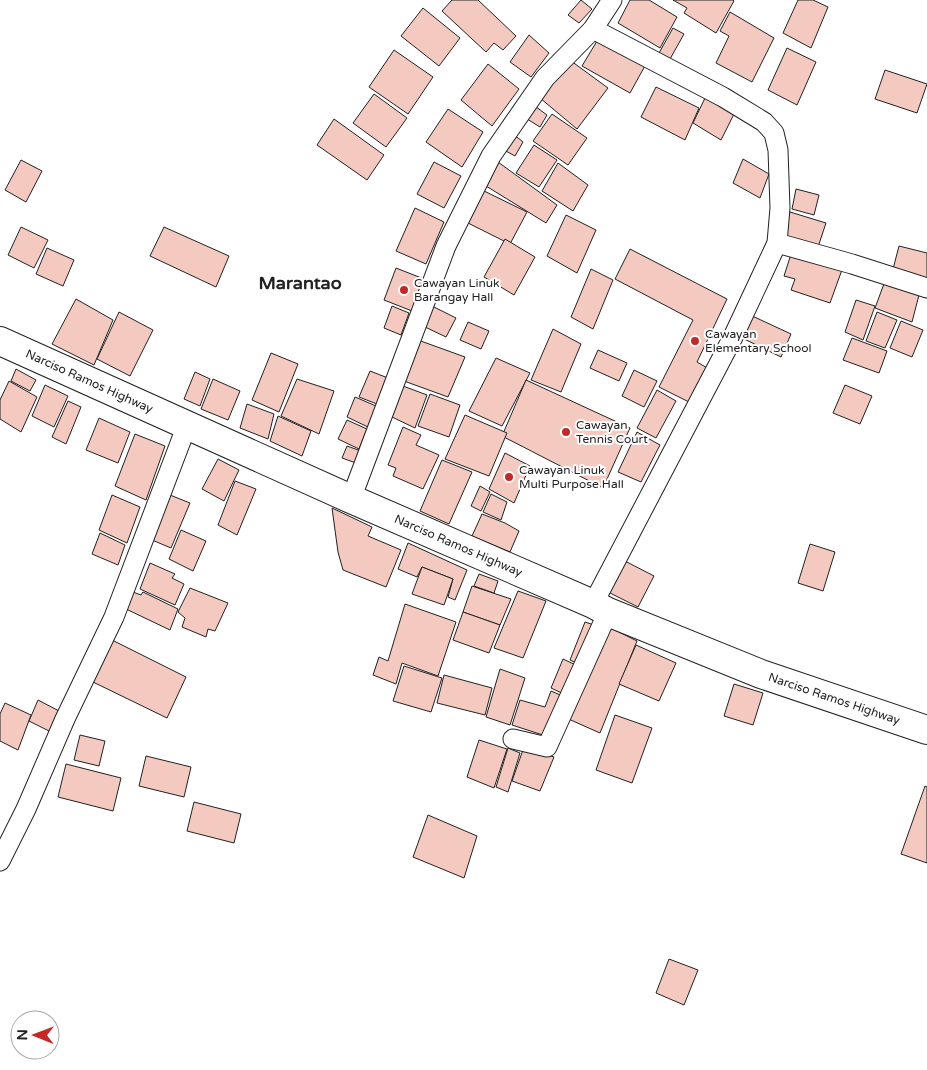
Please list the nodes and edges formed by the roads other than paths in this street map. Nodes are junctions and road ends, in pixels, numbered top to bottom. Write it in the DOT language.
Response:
graph roads {
  1 [pos="612,0"];
  2 [pos="593,29"];
  3 [pos="777,243"];
  4 [pos="927,288"];
  5 [pos="0,341"];
  6 [pos="187,425"];
  7 [pos="351,499"];
  8 [pos="600,608"];
  9 [pos="927,730"];
  10 [pos="513,739"];
  11 [pos="0,861"];
  1 -- 2 [label="street"];
  2 -- 3 [label="street"];
  2 -- 7 [label="street"];
  3 -- 4 [label="street"];
  3 -- 8 [label="street"];
  5 -- 6 [label="highway, Narciso Ramos Highway"];
  6 -- 7 [label="highway, Narciso Ramos Highway"];
  6 -- 11 [label="street"];
  7 -- 8 [label="highway, Narciso Ramos Highway"];
  8 -- 9 [label="highway, Narciso Ramos Highway"];
  8 -- 10 [label="street"];
}
